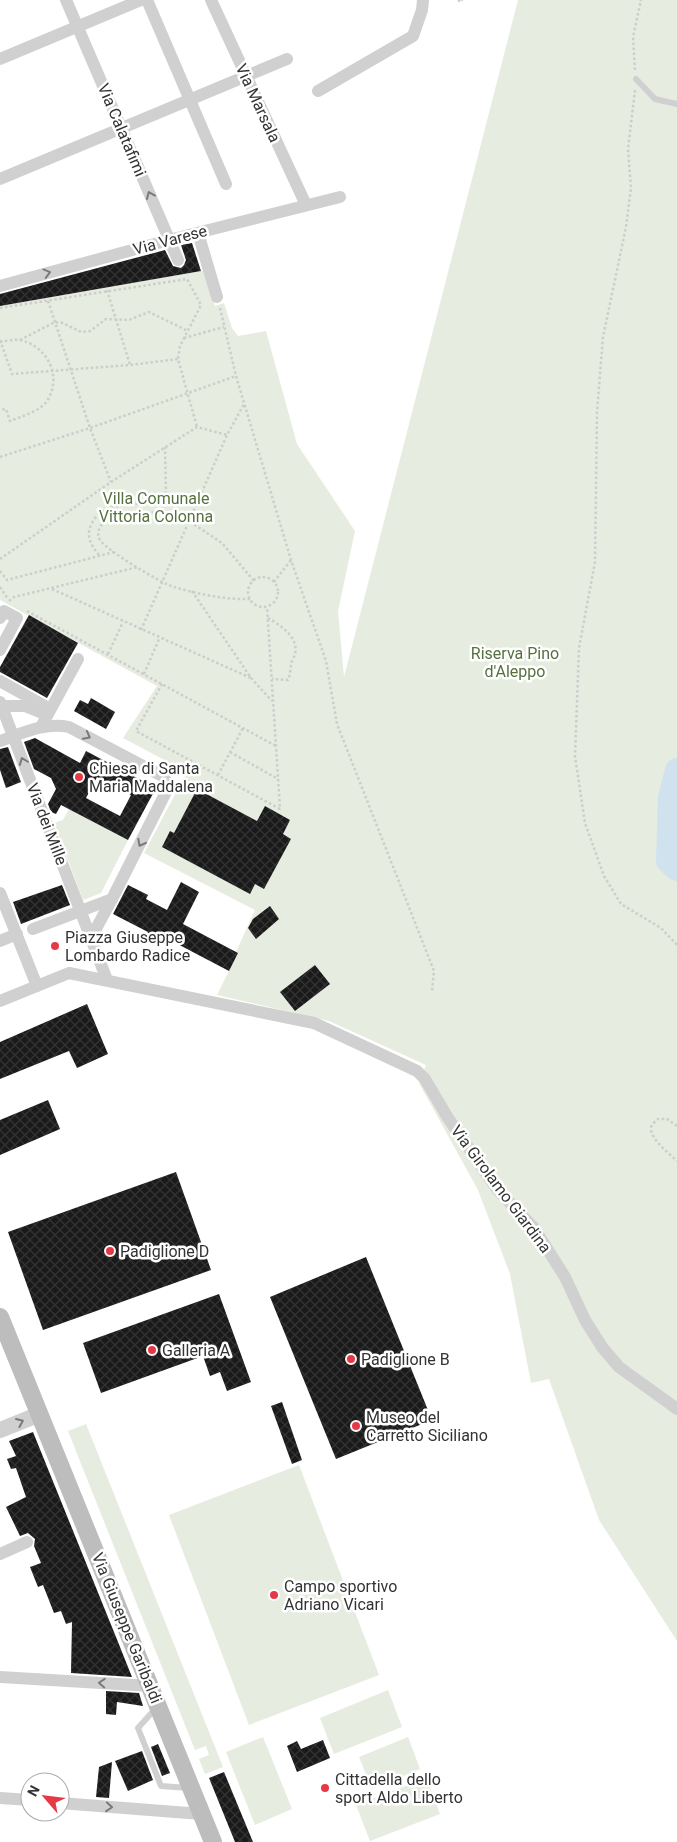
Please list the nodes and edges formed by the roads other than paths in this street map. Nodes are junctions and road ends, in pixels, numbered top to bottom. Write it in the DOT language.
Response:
graph roads {
  1 [pos="66,0"];
  2 [pos="141,0"];
  3 [pos="147,0"];
  4 [pos="211,0"];
  5 [pos="423,0"];
  6 [pos="77,26"];
  7 [pos="0,59"];
  8 [pos="288,59"];
  9 [pos="246,77"];
  10 [pos="636,80"];
  11 [pos="318,91"];
  12 [pos="190,100"];
  13 [pos="677,104"];
  14 [pos="121,128"];
  15 [pos="0,179"];
  16 [pos="226,184"];
  17 [pos="340,197"];
  18 [pos="306,205"];
  19 [pos="198,233"];
  20 [pos="169,240"];
  21 [pos="178,260"];
  22 [pos="0,286"];
  23 [pos="217,297"];
  24 [pos="4,610"];
  25 [pos="0,650"];
  26 [pos="78,659"];
  27 [pos="0,682"];
  28 [pos="1,704"];
  29 [pos="49,712"];
  30 [pos="41,727"];
  31 [pos="15,740"];
  32 [pos="0,741"];
  33 [pos="0,893"];
  34 [pos="112,899"];
  35 [pos="82,908"];
  36 [pos="33,929"];
  37 [pos="16,930"];
  38 [pos="91,938"];
  39 [pos="1,940"];
  40 [pos="109,980"];
  41 [pos="37,986"];
  42 [pos="0,1001"];
  43 [pos="0,1318"];
  44 [pos="677,1409"];
  45 [pos="40,1414"];
  46 [pos="0,1430"];
  47 [pos="27,1542"];
  48 [pos="0,1554"];
  49 [pos="0,1677"];
  50 [pos="151,1686"];
  51 [pos="158,1706"];
  52 [pos="191,1788"];
  53 [pos="0,1798"];
  54 [pos="20,1799"];
  55 [pos="70,1804"];
  56 [pos="201,1814"];
  57 [pos="213,1842"];
  1 -- 6 [label="street, Via Calatafimi"];
  2 -- 6 [label="street"];
  3 -- 12 [label="street"];
  4 -- 9 [label="street, Via Marsala"];
  5 -- 11 [label="street"];
  6 -- 7 [label="street"];
  6 -- 14 [label="street, Via Calatafimi"];
  8 -- 9 [label="street"];
  9 -- 12 [label="street"];
  9 -- 18 [label="street, Via Marsala"];
  10 -- 13 [label="lane"];
  12 -- 14 [label="street"];
  12 -- 16 [label="street"];
  14 -- 15 [label="street"];
  20 -- 14 [label="street, Via Calatafimi, one-way"];
  17 -- 18 [label="street, Via Varese"];
  18 -- 19 [label="street, Via Varese"];
  19 -- 20 [label="street, Via Varese"];
  19 -- 23 [label="street"];
  20 -- 21 [label="street, Via Calatafimi"];
  22 -- 20 [label="street, Via Varese, one-way"];
  24 -- 25 [label="street"];
  26 -- 29 [label="street"];
  27 -- 29 [label="street"];
  28 -- 29 [label="street"];
  28 -- 31 [label="street, Via dei Mille"];
  29 -- 30 [label="street"];
  30 -- 31 [label="street"];
  30 -- 34 [label="street, one-way"];
  31 -- 32 [label="street"];
  35 -- 31 [label="street, Via dei Mille, one-way"];
  33 -- 37 [label="street"];
  34 -- 35 [label="street"];
  34 -- 38 [label="street"];
  35 -- 36 [label="street"];
  35 -- 38 [label="street, Via dei Mille"];
  37 -- 39 [label="street"];
  37 -- 41 [label="street"];
  38 -- 40 [label="street, Via dei Mille"];
  40 -- 41 [label="street, Via Girolamo Giardina"];
  40 -- 44 [label="street, Via Girolamo Giardina"];
  41 -- 42 [label="street, Via Girolamo Giardina"];
  43 -- 45 [label="main road, Via Giuseppe Garibaldi"];
  46 -- 45 [label="street, one-way"];
  45 -- 50 [label="main road, Via Giuseppe Garibaldi"];
  47 -- 48 [label="street"];
  50 -- 49 [label="street, one-way"];
  50 -- 51 [label="main road, Via Giuseppe Garibaldi"];
  51 -- 52 [label="main road, Via Giuseppe Garibaldi"];
  51 -- 52 [label="lane"];
  52 -- 56 [label="main road, Via Giuseppe Garibaldi"];
  53 -- 54 [label="street"];
  55 -- 56 [label="street, one-way"];
  56 -- 57 [label="main road, Via Giuseppe Garibaldi"];
}
